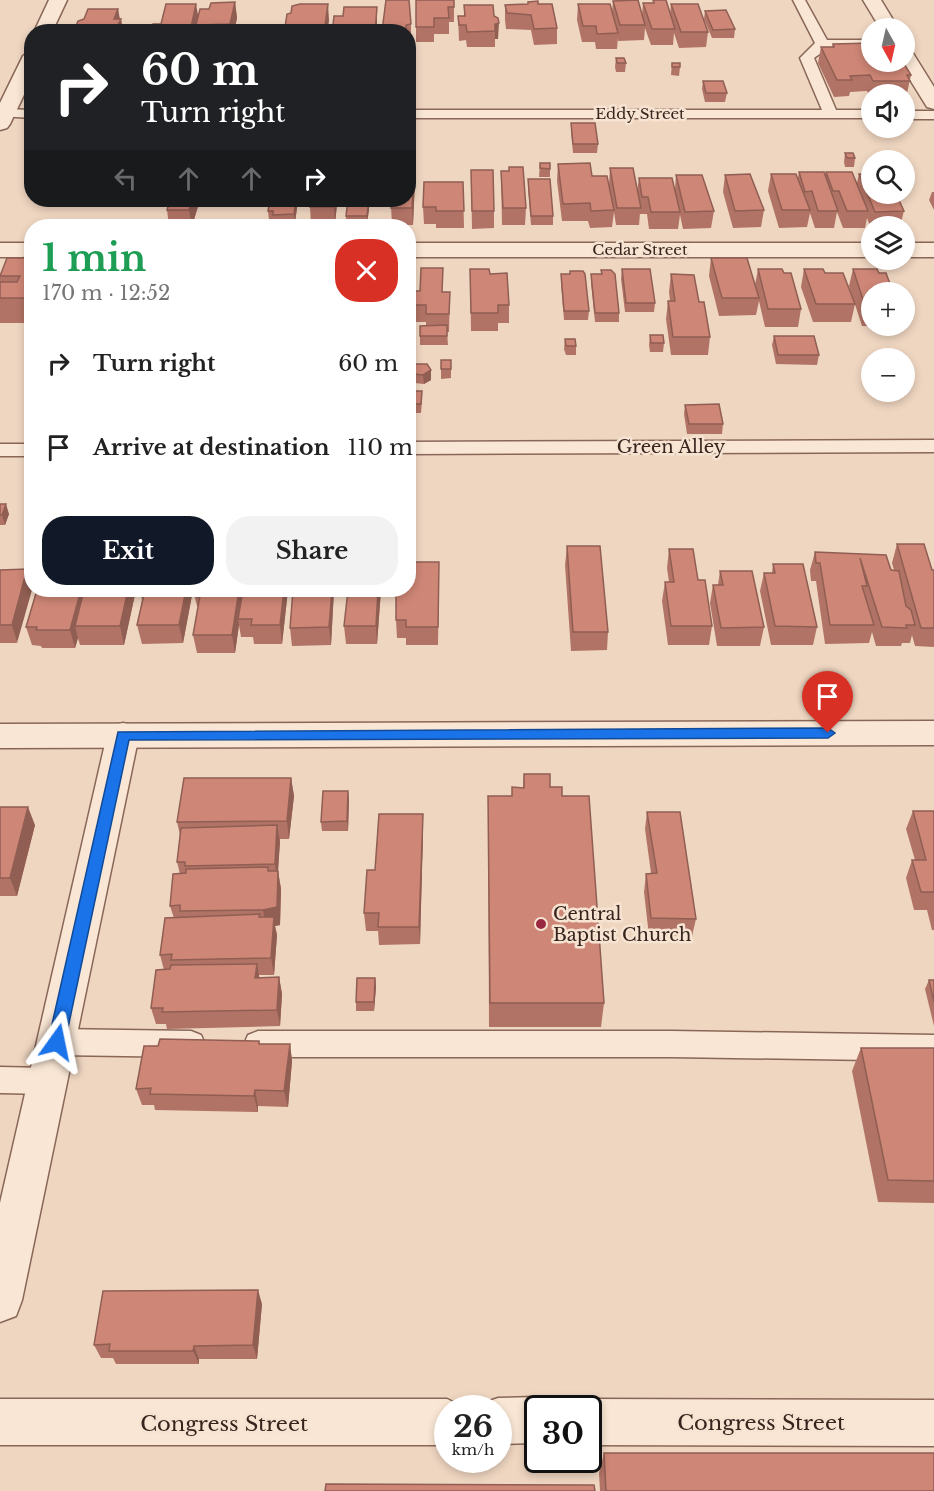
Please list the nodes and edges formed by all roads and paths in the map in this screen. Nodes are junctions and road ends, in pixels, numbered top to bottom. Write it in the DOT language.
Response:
graph roads {
  1 [pos="58,0"];
  2 [pos="799,0"];
  3 [pos="872,0"];
  4 [pos="883,18"];
  5 [pos="47,24"];
  6 [pos="822,44"];
  7 [pos="861,44"];
  8 [pos="915,70"];
  9 [pos="24,71"];
  10 [pos="932,95"];
  11 [pos="3,112"];
  12 [pos="24,113"];
  13 [pos="416,114"];
  14 [pos="831,114"];
  15 [pos="861,114"];
  16 [pos="915,115"];
  17 [pos="934,115"];
  18 [pos="0,250"];
  19 [pos="24,250"];
  20 [pos="416,250"];
  21 [pos="861,250"];
  22 [pos="915,250"];
  23 [pos="934,250"];
  24 [pos="934,446"];
  25 [pos="416,448"];
  26 [pos="0,450"];
  27 [pos="24,450"];
  28 [pos="934,733"];
  29 [pos="0,735"];
  30 [pos="123,735"];
  31 [pos="57,1042"];
  32 [pos="934,1048"];
  33 [pos="0,1080"];
  34 [pos="48,1082"];
  35 [pos="0,1300"];
  36 [pos="0,1422"];
  37 [pos="434,1422"];
  38 [pos="602,1422"];
  39 [pos="934,1423"];
  1 -- 5 [label="street"];
  2 -- 6 [label="lane"];
  3 -- 4 [label="street"];
  6 -- 7 [label="lane"];
  6 -- 14 [label="lane"];
  8 -- 10 [label="street"];
  9 -- 11 [label="street"];
  11 -- 12 [label="lane"];
  13 -- 14 [label="lane, Eddy Street"];
  14 -- 15 [label="lane, Eddy Street"];
  16 -- 17 [label="lane"];
  18 -- 19 [label="street"];
  20 -- 21 [label="street, Cedar Street"];
  22 -- 23 [label="street"];
  24 -- 25 [label="lane, Green Alley"];
  26 -- 27 [label="lane"];
  28 -- 30 [label="street"];
  29 -- 30 [label="street"];
  30 -- 31 [label="street"];
  31 -- 32 [label="lane"];
  31 -- 34 [label="street"];
  33 -- 34 [label="lane"];
  34 -- 35 [label="street"];
  36 -- 37 [label="street, Congress Street"];
  38 -- 39 [label="street, Congress Street"];
}
